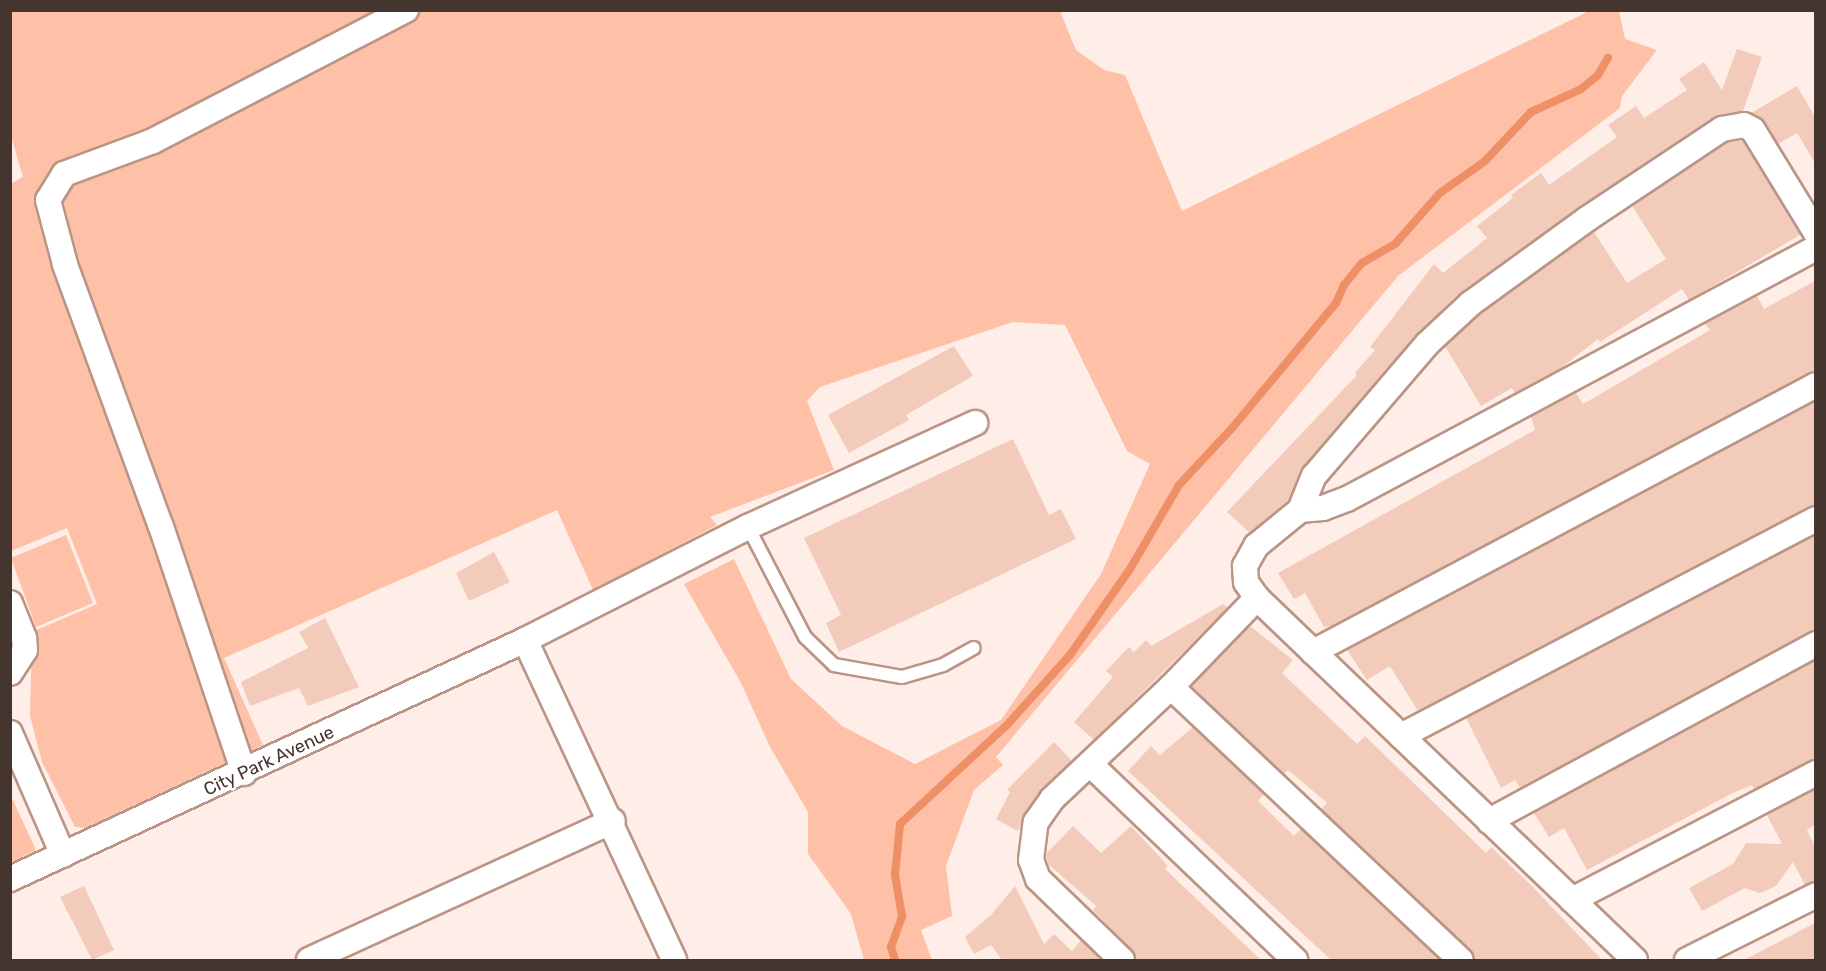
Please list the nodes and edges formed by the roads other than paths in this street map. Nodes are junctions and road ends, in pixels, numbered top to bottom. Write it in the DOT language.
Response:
graph roads {
  1 [pos="406,10"];
  2 [pos="1815,233"];
  3 [pos="1815,248"];
  4 [pos="1815,385"];
  5 [pos="975,423"];
  6 [pos="1300,510"];
  7 [pos="1815,519"];
  8 [pos="748,527"];
  9 [pos="1257,598"];
  10 [pos="10,603"];
  11 [pos="525,640"];
  12 [pos="1815,644"];
  13 [pos="974,648"];
  14 [pos="1313,652"];
  15 [pos="10,673"];
  16 [pos="1171,687"];
  17 [pos="10,733"];
  18 [pos="1401,736"];
  19 [pos="1090,764"];
  20 [pos="244,773"];
  21 [pos="1815,773"];
  22 [pos="613,821"];
  23 [pos="1489,821"];
  24 [pos="63,855"];
  25 [pos="10,879"];
  26 [pos="1815,895"];
  27 [pos="1572,900"];
  28 [pos="309,960"];
  29 [pos="674,960"];
  30 [pos="1122,960"];
  31 [pos="1295,960"];
  32 [pos="1461,960"];
  33 [pos="1635,960"];
  34 [pos="1687,960"];
  1 -- 20 [label="street"];
  2 -- 6 [label="street"];
  3 -- 6 [label="street"];
  4 -- 14 [label="street"];
  5 -- 8 [label="street, City Park Avenue"];
  6 -- 9 [label="street"];
  7 -- 18 [label="street"];
  8 -- 11 [label="street, City Park Avenue"];
  8 -- 13 [label="lane"];
  9 -- 14 [label="street"];
  9 -- 16 [label="street"];
  10 -- 15 [label="street"];
  11 -- 20 [label="street, City Park Avenue"];
  11 -- 22 [label="street"];
  12 -- 23 [label="street"];
  14 -- 18 [label="street"];
  16 -- 19 [label="street"];
  16 -- 32 [label="street"];
  17 -- 24 [label="street"];
  18 -- 23 [label="street"];
  19 -- 30 [label="street"];
  19 -- 31 [label="street"];
  20 -- 24 [label="street, City Park Avenue"];
  21 -- 27 [label="street"];
  22 -- 28 [label="street"];
  22 -- 29 [label="street"];
  23 -- 27 [label="street"];
  24 -- 25 [label="street, City Park Avenue"];
  26 -- 34 [label="street"];
  27 -- 33 [label="street"];
}
